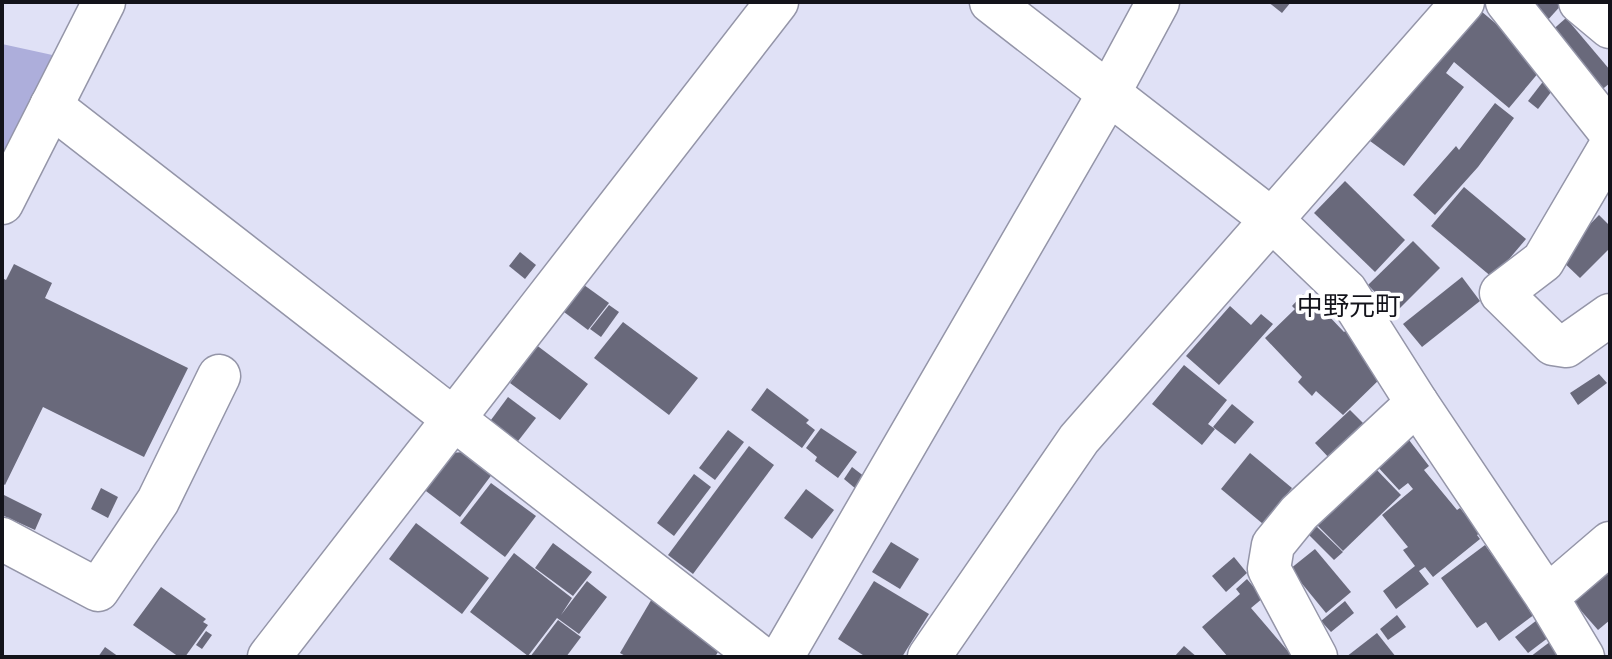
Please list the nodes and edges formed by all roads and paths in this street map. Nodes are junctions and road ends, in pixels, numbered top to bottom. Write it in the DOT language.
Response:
graph roads {
  1 [pos="104,2"];
  2 [pos="777,2"];
  3 [pos="991,2"];
  4 [pos="1158,2"];
  5 [pos="1463,2"];
  6 [pos="1507,2"];
  7 [pos="1580,2"];
  8 [pos="1610,27"];
  9 [pos="1109,93"];
  10 [pos="51,106"];
  11 [pos="1609,130"];
  12 [pos="2,203"];
  13 [pos="1271,219"];
  14 [pos="1610,315"];
  15 [pos="219,376"];
  16 [pos="1417,403"];
  17 [pos="455,418"];
  18 [pos="1610,543"];
  19 [pos="4,545"];
  20 [pos="1547,597"];
  21 [pos="269,657"];
  22 [pos="760,657"];
  23 [pos="782,657"];
  24 [pos="929,657"];
  25 [pos="1315,657"];
  26 [pos="1583,657"];
  1 -- 10 [label="street"];
  2 -- 17 [label="street"];
  3 -- 9 [label="street"];
  4 -- 9 [label="street"];
  5 -- 13 [label="street"];
  6 -- 11 [label="street"];
  7 -- 8 [label="street"];
  9 -- 13 [label="street"];
  9 -- 23 [label="street"];
  10 -- 12 [label="street"];
  10 -- 17 [label="street"];
  11 -- 14 [label="street"];
  13 -- 16 [label="street"];
  13 -- 24 [label="street"];
  15 -- 19 [label="street"];
  16 -- 20 [label="street"];
  16 -- 25 [label="street"];
  17 -- 21 [label="street"];
  17 -- 22 [label="street"];
  18 -- 20 [label="street"];
  20 -- 26 [label="street"];
}
